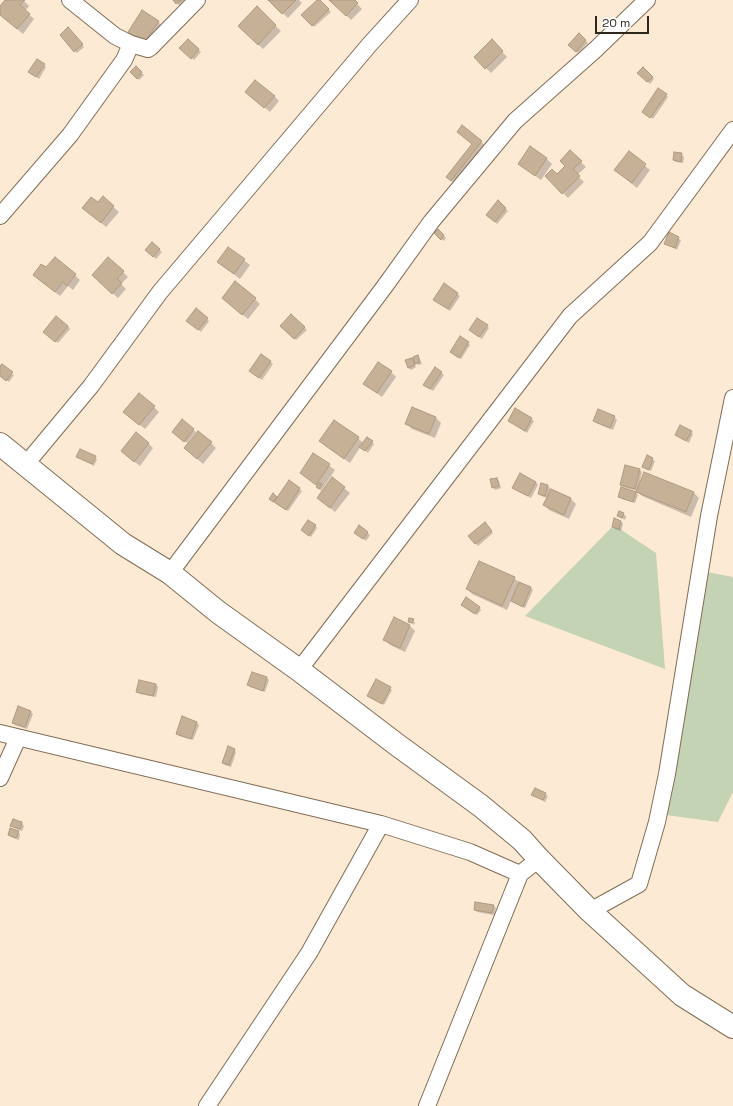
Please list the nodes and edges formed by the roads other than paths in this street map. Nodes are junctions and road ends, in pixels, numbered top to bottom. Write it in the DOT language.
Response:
graph roads {
  1 [pos="70,0"];
  2 [pos="197,0"];
  3 [pos="410,0"];
  4 [pos="647,0"];
  5 [pos="131,44"];
  6 [pos="733,130"];
  7 [pos="0,216"];
  8 [pos="733,398"];
  9 [pos="0,444"];
  10 [pos="26,464"];
  11 [pos="170,573"];
  12 [pos="299,670"];
  13 [pos="0,733"];
  14 [pos="18,738"];
  15 [pos="0,778"];
  16 [pos="381,824"];
  17 [pos="539,860"];
  18 [pos="520,874"];
  19 [pos="590,911"];
  20 [pos="733,1026"];
  21 [pos="207,1106"];
  22 [pos="427,1106"];
  1 -- 5 [label="street"];
  2 -- 5 [label="street"];
  3 -- 10 [label="street"];
  4 -- 11 [label="street"];
  5 -- 7 [label="street"];
  6 -- 12 [label="street"];
  8 -- 19 [label="street"];
  9 -- 10 [label="street"];
  10 -- 11 [label="street"];
  11 -- 12 [label="street"];
  12 -- 17 [label="street"];
  13 -- 14 [label="street"];
  14 -- 15 [label="street"];
  14 -- 16 [label="street"];
  16 -- 18 [label="street"];
  16 -- 21 [label="street"];
  17 -- 18 [label="street"];
  17 -- 19 [label="street"];
  18 -- 22 [label="street"];
  19 -- 20 [label="street"];
}
